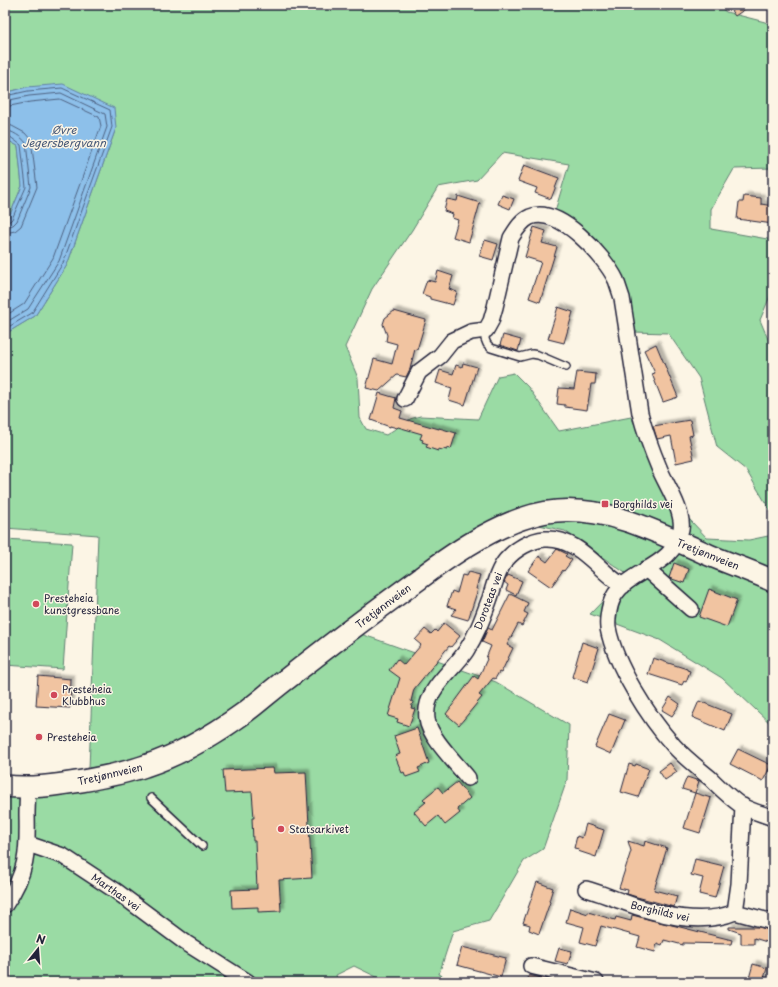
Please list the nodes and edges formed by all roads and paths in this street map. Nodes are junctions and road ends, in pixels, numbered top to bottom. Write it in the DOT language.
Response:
graph roads {
  1 [pos="486,330"];
  2 [pos="566,367"];
  3 [pos="405,399"];
  4 [pos="678,540"];
  5 [pos="646,569"];
  6 [pos="773,581"];
  7 [pos="624,586"];
  8 [pos="691,609"];
  9 [pos="468,778"];
  10 [pos="5,786"];
  11 [pos="27,787"];
  12 [pos="151,798"];
  13 [pos="743,806"];
  14 [pos="773,818"];
  15 [pos="28,844"];
  16 [pos="202,846"];
  17 [pos="586,889"];
  18 [pos="5,905"];
  19 [pos="735,912"];
  20 [pos="773,922"];
  21 [pos="531,966"];
  22 [pos="248,982"];
  23 [pos="596,982"];
  1 -- 2 [label="lane"];
  1 -- 3 [label="street"];
  1 -- 4 [label="street"];
  4 -- 5 [label="street"];
  4 -- 6 [label="street, Tretjønnveien"];
  4 -- 11 [label="street, Tretjønnveien"];
  5 -- 7 [label="street"];
  5 -- 8 [label="street"];
  7 -- 9 [label="street, Doroteas vei"];
  7 -- 13 [label="street"];
  10 -- 11 [label="street, Tretjønnveien"];
  11 -- 15 [label="street"];
  12 -- 16 [label="lane"];
  13 -- 14 [label="street"];
  13 -- 19 [label="street"];
  15 -- 18 [label="street"];
  15 -- 22 [label="street, Marthas vei"];
  17 -- 19 [label="street, Borghilds vei"];
  19 -- 20 [label="street, Borghilds vei"];
  21 -- 23 [label="street"];
}
